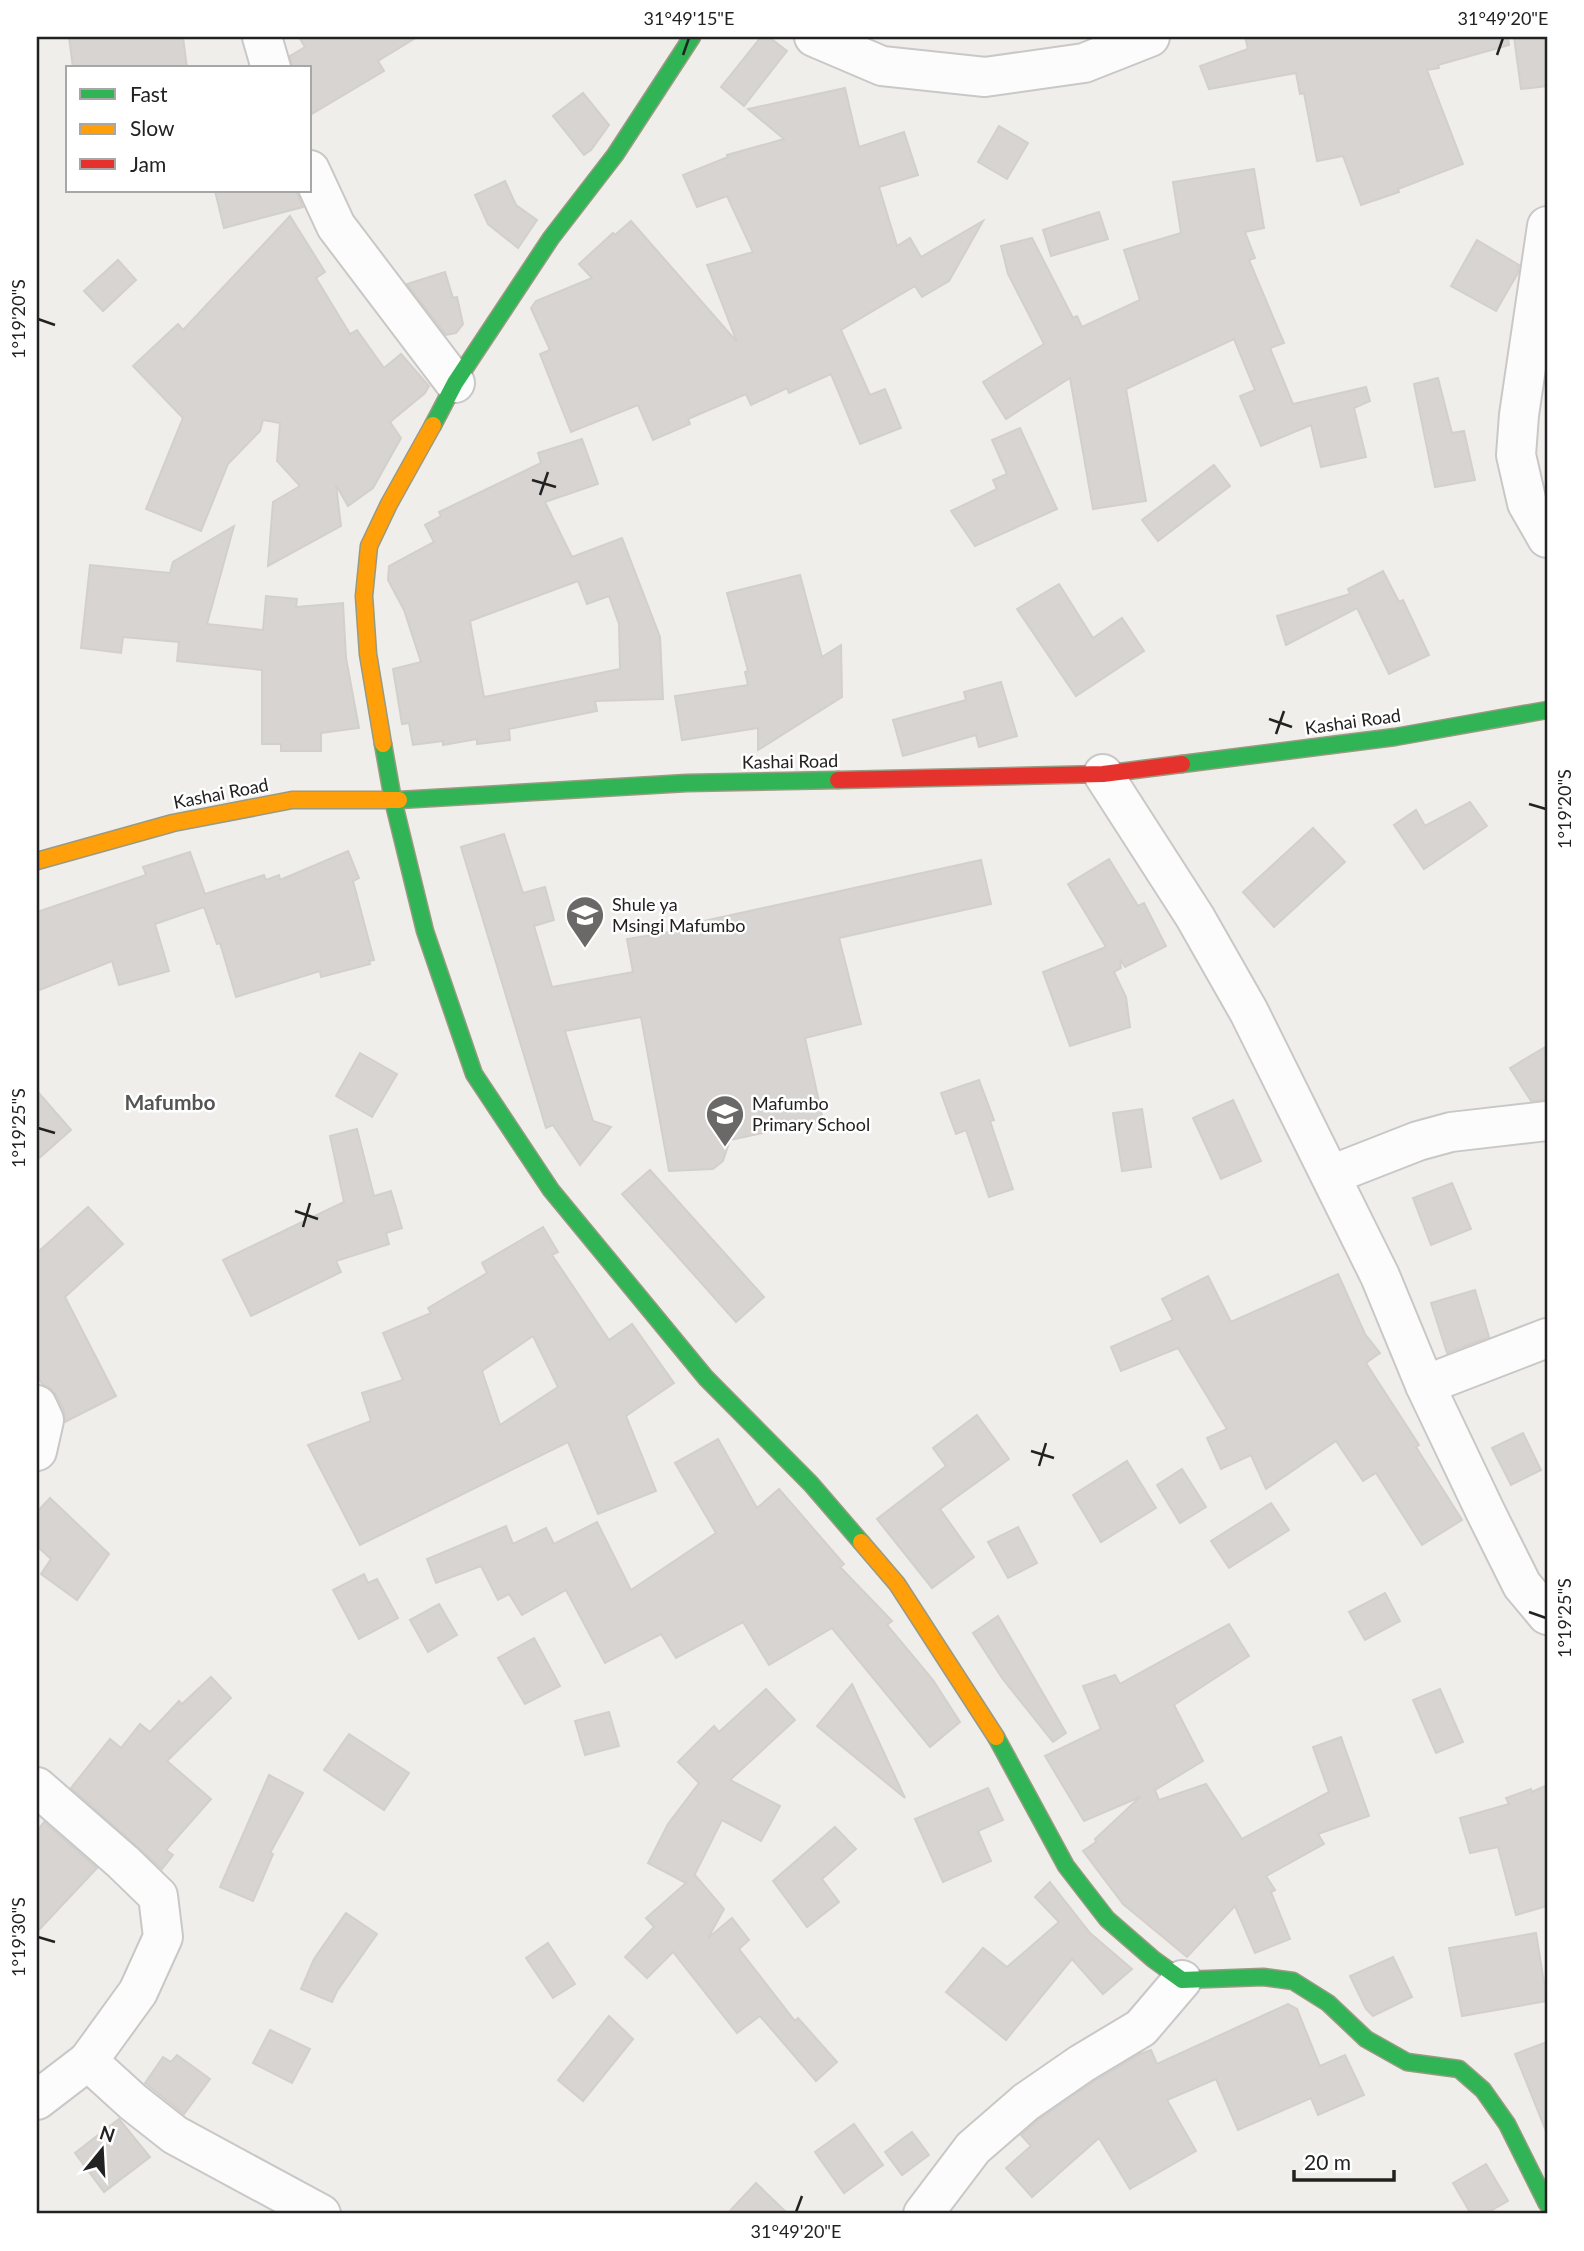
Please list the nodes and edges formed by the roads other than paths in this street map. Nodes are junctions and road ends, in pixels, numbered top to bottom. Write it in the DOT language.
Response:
graph roads {
  1 [pos="262,37"];
  2 [pos="692,37"];
  3 [pos="814,37"];
  4 [pos="1150,37"];
  5 [pos="270,66"];
  6 [pos="312,174"];
  7 [pos="1547,226"];
  8 [pos="455,383"];
  9 [pos="1547,538"];
  10 [pos="1547,710"];
  11 [pos="1104,774"];
  12 [pos="393,800"];
  13 [pos="37,861"];
  14 [pos="1547,1121"];
  15 [pos="1331,1175"];
  16 [pos="1547,1338"];
  17 [pos="1426,1385"];
  18 [pos="37,1405"];
  19 [pos="37,1451"];
  20 [pos="1547,1615"];
  21 [pos="37,1787"];
  22 [pos="1182,1980"];
  23 [pos="88,2061"];
  24 [pos="37,2100"];
  25 [pos="1547,2204"];
  26 [pos="321,2214"];
  27 [pos="922,2214"];
  1 -- 5 [label="street"];
  2 -- 8 [label="street"];
  3 -- 4 [label="street"];
  6 -- 8 [label="street"];
  7 -- 9 [label="street"];
  8 -- 12 [label="street"];
  10 -- 11 [label="street, Kashai Road"];
  11 -- 12 [label="street, Kashai Road"];
  11 -- 15 [label="street"];
  12 -- 13 [label="street, Kashai Road"];
  12 -- 22 [label="street"];
  14 -- 15 [label="street"];
  15 -- 17 [label="street"];
  16 -- 17 [label="street"];
  17 -- 20 [label="street"];
  18 -- 19 [label="street"];
  21 -- 23 [label="street"];
  22 -- 25 [label="street"];
  22 -- 27 [label="street"];
  23 -- 24 [label="street"];
  23 -- 26 [label="street"];
}
